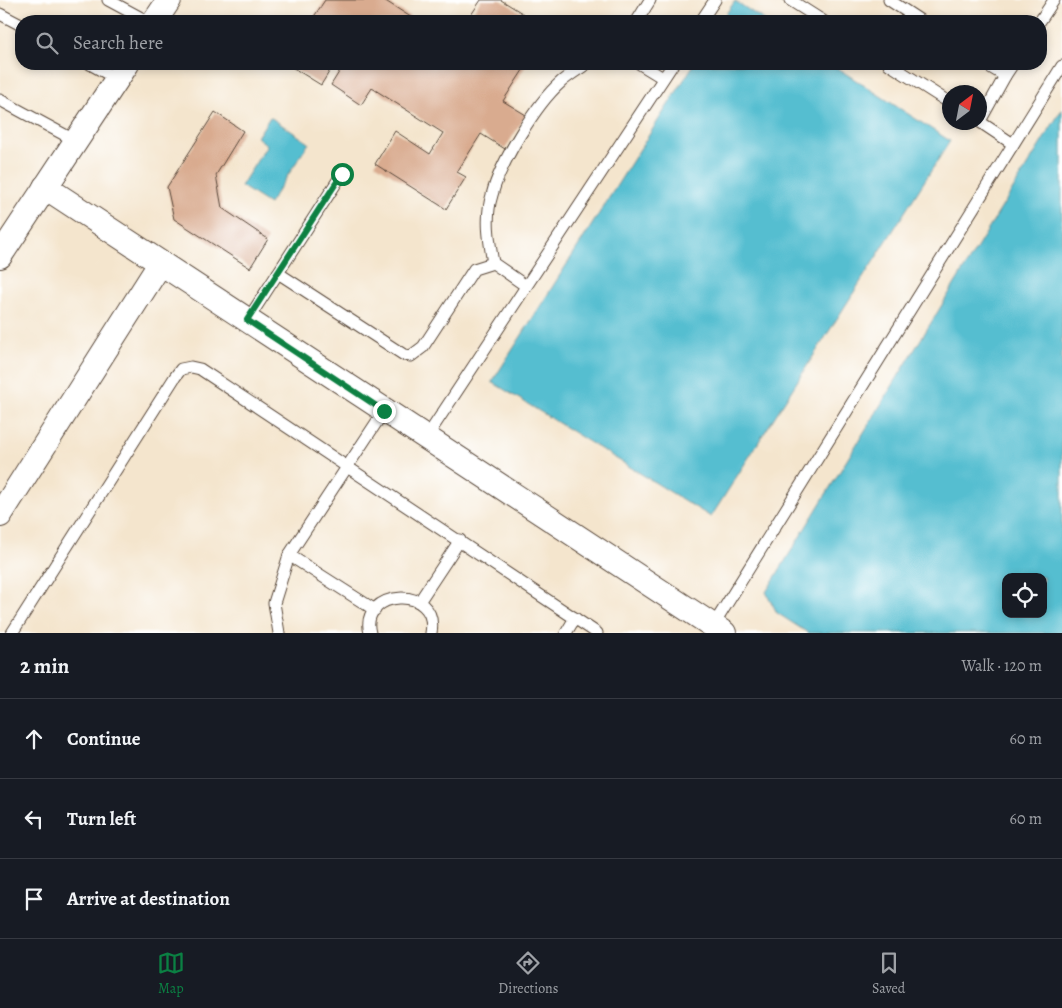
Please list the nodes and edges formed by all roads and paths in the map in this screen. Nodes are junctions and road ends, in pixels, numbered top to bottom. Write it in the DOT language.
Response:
graph roads {
  1 [pos="108,0"];
  2 [pos="169,0"];
  3 [pos="650,0"];
  4 [pos="715,0"];
  5 [pos="790,0"];
  6 [pos="889,0"];
  7 [pos="1054,0"];
  8 [pos="0,14"];
  9 [pos="136,15"];
  10 [pos="159,15"];
  11 [pos="641,15"];
  12 [pos="705,15"];
  13 [pos="814,15"];
  14 [pos="912,15"];
  15 [pos="1044,15"];
  16 [pos="15,23"];
  17 [pos="1062,66"];
  18 [pos="578,70"];
  19 [pos="650,70"];
  20 [pos="669,70"];
  21 [pos="898,70"];
  22 [pos="996,70"];
  23 [pos="1009,70"];
  24 [pos="122,71"];
  25 [pos="1005,76"];
  26 [pos="664,78"];
  27 [pos="942,98"];
  28 [pos="0,100"];
  29 [pos="987,108"];
  30 [pos="987,126"];
  31 [pos="76,141"];
  32 [pos="1013,144"];
  33 [pos="342,174"];
  34 [pos="45,187"];
  35 [pos="0,256"];
  36 [pos="492,262"];
  37 [pos="160,264"];
  38 [pos="278,273"];
  39 [pos="526,286"];
  40 [pos="247,320"];
  41 [pos="384,411"];
  42 [pos="426,438"];
  43 [pos="348,466"];
  44 [pos="0,515"];
  45 [pos="460,540"];
  46 [pos="289,555"];
  47 [pos="419,602"];
  48 [pos="375,610"];
  49 [pos="575,618"];
  50 [pos="718,629"];
  51 [pos="12,633"];
  52 [pos="279,633"];
  53 [pos="370,633"];
  54 [pos="431,633"];
  55 [pos="566,633"];
  56 [pos="597,633"];
  1 -- 9 [label="lane"];
  2 -- 10 [label="street"];
  3 -- 11 [label="lane"];
  4 -- 12 [label="lane"];
  5 -- 13 [label="lane"];
  6 -- 14 [label="lane"];
  7 -- 15 [label="lane"];
  8 -- 16 [label="lane"];
  17 -- 32 [label="lane"];
  18 -- 36 [label="lane"];
  19 -- 26 [label="lane"];
  20 -- 26 [label="lane"];
  21 -- 27 [label="lane"];
  22 -- 25 [label="lane"];
  23 -- 25 [label="lane"];
  24 -- 31 [label="street"];
  25 -- 29 [label="lane"];
  26 -- 39 [label="lane"];
  28 -- 31 [label="lane"];
  30 -- 32 [label="lane"];
  31 -- 34 [label="street"];
  32 -- 50 [label="lane"];
  33 -- 38 [label="lane"];
  34 -- 35 [label="street"];
  34 -- 37 [label="street"];
  36 -- 38 [label="lane"];
  36 -- 39 [label="lane"];
  37 -- 40 [label="street"];
  37 -- 44 [label="street"];
  38 -- 40 [label="lane"];
  39 -- 42 [label="lane"];
  40 -- 41 [label="street"];
  41 -- 42 [label="street"];
  41 -- 43 [label="lane"];
  42 -- 50 [label="street"];
  43 -- 45 [label="lane"];
  43 -- 46 [label="lane"];
  43 -- 51 [label="lane"];
  45 -- 47 [label="lane"];
  45 -- 49 [label="lane"];
  46 -- 48 [label="lane"];
  46 -- 52 [label="lane"];
  47 -- 48 [label="lane"];
  47 -- 54 [label="lane"];
  48 -- 53 [label="lane"];
  49 -- 55 [label="lane"];
  49 -- 56 [label="lane"];
}
